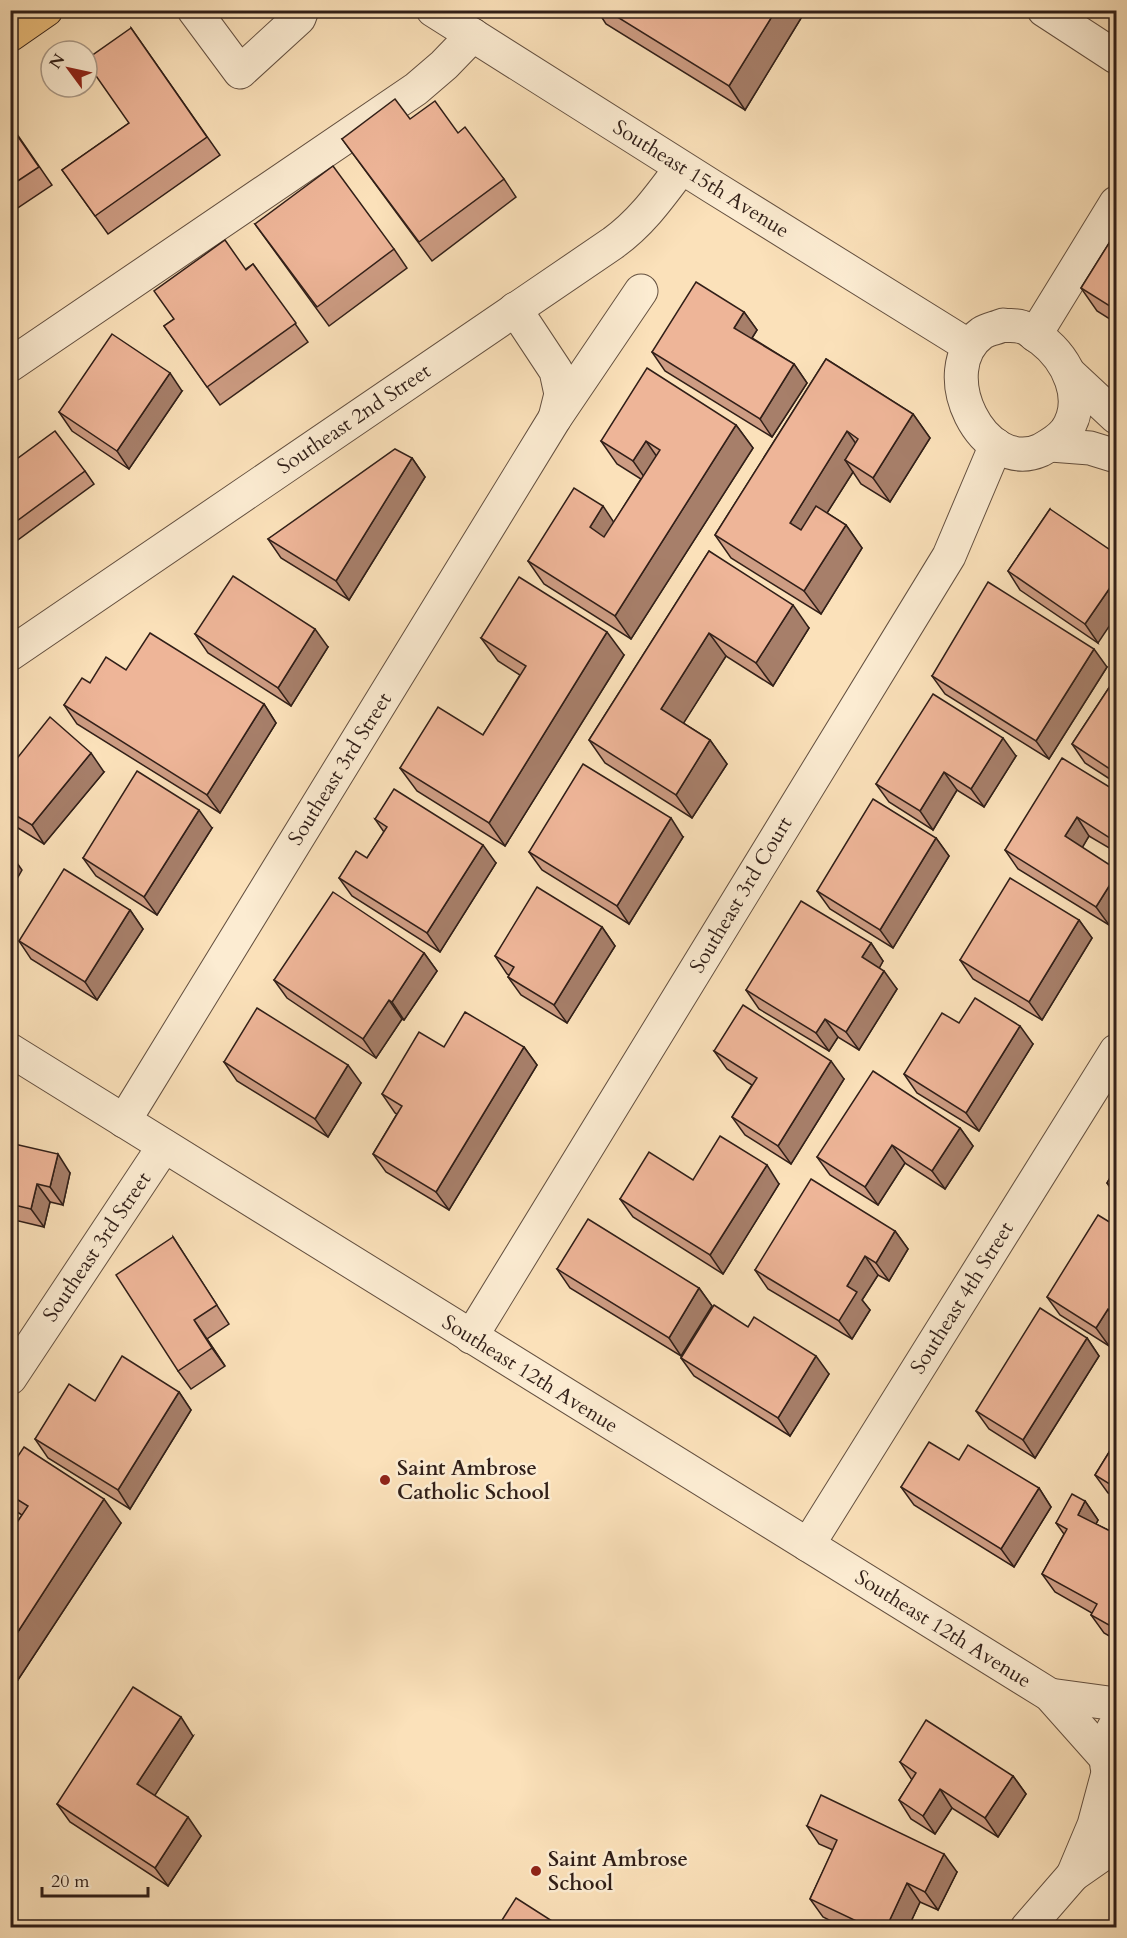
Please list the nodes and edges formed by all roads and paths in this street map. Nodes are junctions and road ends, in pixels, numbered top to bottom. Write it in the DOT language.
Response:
graph roads {
  1 [pos="46,10"];
  2 [pos="194,10"];
  3 [pos="302,10"];
  4 [pos="433,10"];
  5 [pos="1044,10"];
  6 [pos="10,35"];
  7 [pos="473,35"];
  8 [pos="1116,57"];
  9 [pos="681,168"];
  10 [pos="1116,202"];
  11 [pos="641,291"];
  12 [pos="515,309"];
  13 [pos="1035,335"];
  14 [pos="969,346"];
  15 [pos="10,365"];
  16 [pos="1071,375"];
  17 [pos="1116,417"];
  18 [pos="555,418"];
  19 [pos="996,445"];
  20 [pos="1052,445"];
  21 [pos="1116,456"];
  22 [pos="10,654"];
  23 [pos="10,1050"];
  24 [pos="1116,1051"];
  25 [pos="124,1121"];
  26 [pos="164,1146"];
  27 [pos="471,1337"];
  28 [pos="10,1378"];
  29 [pos="808,1545"];
  30 [pos="1050,1695"];
  31 [pos="1116,1704"];
  32 [pos="1116,1724"];
  33 [pos="1110,1774"];
  34 [pos="1116,1845"];
  35 [pos="1074,1875"];
  36 [pos="1027,1928"];
  1 -- 6 [label="main road"];
  2 -- 3 [label="street"];
  4 -- 7 [label="street, Southeast 15th Avenue"];
  5 -- 8 [label="street"];
  7 -- 9 [label="street, Southeast 15th Avenue"];
  7 -- 15 [label="street"];
  9 -- 12 [label="street, Southeast 2nd Street"];
  9 -- 14 [label="street, Southeast 15th Avenue"];
  10 -- 13 [label="street"];
  11 -- 18 [label="street, Southeast 3rd Street"];
  12 -- 18 [label="street, Southeast 3rd Street"];
  12 -- 22 [label="street, Southeast 2nd Street"];
  13 -- 14 [label="street"];
  13 -- 16 [label="street"];
  14 -- 19 [label="street"];
  16 -- 17 [label="street"];
  16 -- 20 [label="street"];
  18 -- 25 [label="street, Southeast 3rd Street"];
  19 -- 20 [label="street"];
  19 -- 27 [label="street, Southeast 3rd Court"];
  20 -- 21 [label="street"];
  23 -- 25 [label="street, Southeast 12th Avenue"];
  24 -- 29 [label="street, Southeast 4th Street"];
  25 -- 26 [label="street, Southeast 12th Avenue"];
  26 -- 27 [label="street, Southeast 12th Avenue"];
  26 -- 28 [label="street, Southeast 3rd Street"];
  27 -- 29 [label="street, Southeast 12th Avenue"];
  29 -- 30 [label="street, Southeast 12th Avenue"];
  30 -- 31 [label="street, Southeast 12th Avenue"];
  30 -- 33 [label="street, Southeast 12th Avenue"];
  32 -- 33 [label="street"];
  33 -- 35 [label="street"];
  34 -- 35 [label="street"];
  35 -- 36 [label="street"];
}
